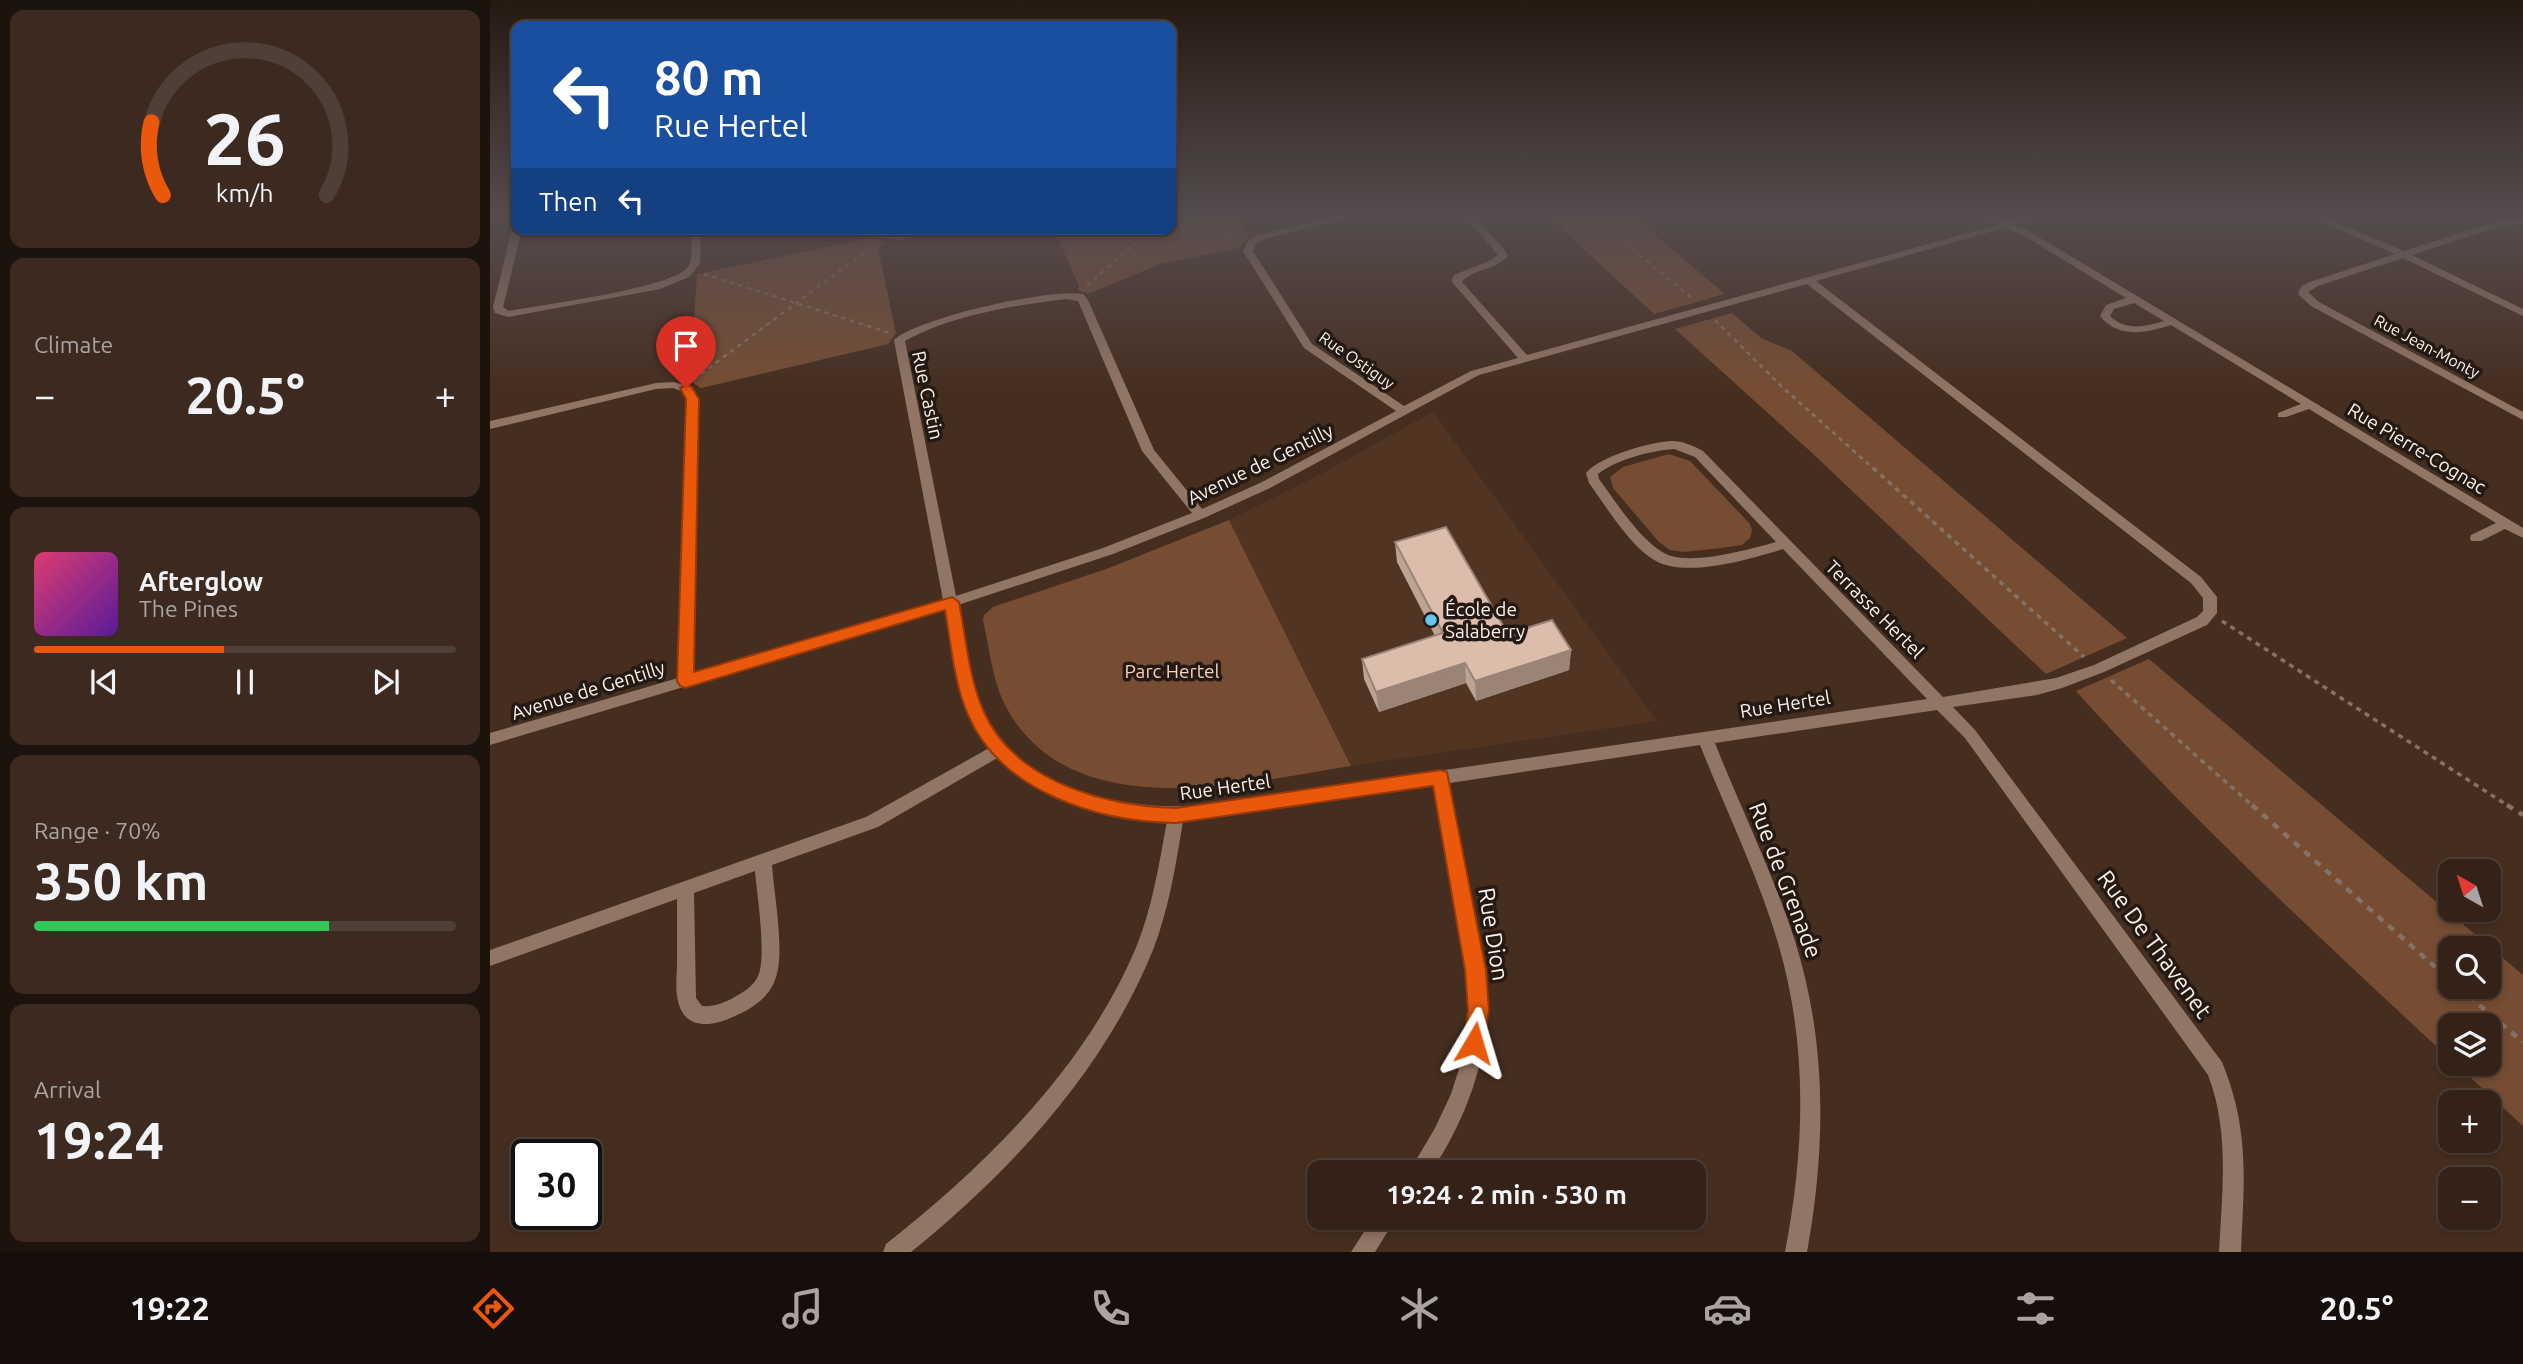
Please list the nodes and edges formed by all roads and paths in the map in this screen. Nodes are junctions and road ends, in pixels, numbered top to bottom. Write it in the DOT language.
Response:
graph roads {
  1 [pos="506,273"];
  2 [pos="695,273"];
  3 [pos="699,273"];
  4 [pos="836,273"];
  5 [pos="1101,273"];
  6 [pos="1262,273"];
  7 [pos="1466,273"];
  8 [pos="1661,273"];
  9 [pos="1832,273"];
  10 [pos="2092,273"];
  11 [pos="2347,273"];
  12 [pos="2442,273"];
  13 [pos="686,275"];
  14 [pos="1808,280"];
  15 [pos="503,286"];
  16 [pos="490,289"];
  17 [pos="1076,295"];
  18 [pos="2134,299"];
  19 [pos="1696,302"];
  20 [pos="796,303"];
  21 [pos="2523,313"];
  22 [pos="508,314"];
  23 [pos="1713,317"];
  24 [pos="491,322"];
  25 [pos="2171,322"];
  26 [pos="902,337"];
  27 [pos="1525,359"];
  28 [pos="683,387"];
  29 [pos="2310,405"];
  30 [pos="1404,411"];
  31 [pos="2282,415"];
  32 [pos="2523,417"];
  33 [pos="490,425"];
  34 [pos="1199,515"];
  35 [pos="2505,524"];
  36 [pos="2523,534"];
  37 [pos="2476,537"];
  38 [pos="1783,544"];
  39 [pos="952,602"];
  40 [pos="2222,620"];
  41 [pos="2083,656"];
  42 [pos="2107,677"];
  43 [pos="685,681"];
  44 [pos="1940,702"];
  45 [pos="1705,738"];
  46 [pos="490,739"];
  47 [pos="999,750"];
  48 [pos="1441,778"];
  49 [pos="2523,815"];
  50 [pos="1176,816"];
  51 [pos="763,862"];
  52 [pos="685,890"];
  53 [pos="490,958"];
  54 [pos="2438,969"];
  55 [pos="2472,999"];
  56 [pos="2523,1042"];
  57 [pos="1427,1160"];
  58 [pos="1378,1230"];
  59 [pos="894,1252"];
  60 [pos="1362,1252"];
  61 [pos="1796,1252"];
  62 [pos="2230,1252"];
  1 -- 15 [label="street"];
  2 -- 13 [label="path"];
  3 -- 20 [label="path"];
  4 -- 20 [label="path"];
  5 -- 17 [label="path"];
  6 -- 30 [label="street, Rue Ostiguy"];
  7 -- 27 [label="street"];
  8 -- 19 [label="path"];
  9 -- 14 [label="street, Avenue de Gentilly"];
  10 -- 18 [label="street, Rue Pierre-Cognac"];
  11 -- 32 [label="street, Rue Jean-Monty"];
  12 -- 21 [label="street"];
  13 -- 22 [label="street"];
  14 -- 27 [label="street, Avenue de Gentilly"];
  14 -- 44 [label="street, Rue Hertel"];
  15 -- 16 [label="street"];
  15 -- 22 [label="street"];
  17 -- 26 [label="street, Rue Castin"];
  17 -- 34 [label="street"];
  18 -- 25 [label="street, Rue Pierre-Cognac"];
  18 -- 25 [label="street"];
  20 -- 26 [label="path"];
  20 -- 28 [label="path"];
  22 -- 24 [label="street"];
  23 -- 41 [label="path"];
  25 -- 29 [label="street, Rue Pierre-Cognac"];
  26 -- 39 [label="street, Rue Castin"];
  27 -- 30 [label="street, Avenue de Gentilly"];
  28 -- 33 [label="street"];
  28 -- 43 [label="street"];
  29 -- 31 [label="street"];
  29 -- 35 [label="street, Rue Pierre-Cognac"];
  30 -- 34 [label="street, Avenue de Gentilly"];
  34 -- 39 [label="street, Avenue de Gentilly"];
  35 -- 36 [label="street, Rue Pierre-Cognac"];
  35 -- 37 [label="street"];
  38 -- 38 [label="street, Terrasse Hertel"];
  38 -- 44 [label="street, Terrasse Hertel"];
  39 -- 43 [label="street, Avenue de Gentilly"];
  39 -- 47 [label="street, Rue Hertel"];
  40 -- 49 [label="path"];
  42 -- 54 [label="path"];
  43 -- 46 [label="street, Avenue de Gentilly"];
  44 -- 45 [label="street, Rue Hertel"];
  44 -- 62 [label="street, Rue De Thavenet"];
  45 -- 48 [label="street, Rue Hertel"];
  45 -- 61 [label="street, Rue de Grenade"];
  47 -- 50 [label="street, Rue Hertel"];
  47 -- 51 [label="street"];
  48 -- 50 [label="street, Rue Hertel"];
  48 -- 57 [label="street, Rue Dion"];
  50 -- 59 [label="street"];
  51 -- 52 [label="street"];
  51 -- 52 [label="street"];
  52 -- 53 [label="street"];
  55 -- 56 [label="path"];
  58 -- 60 [label="street"];
}
